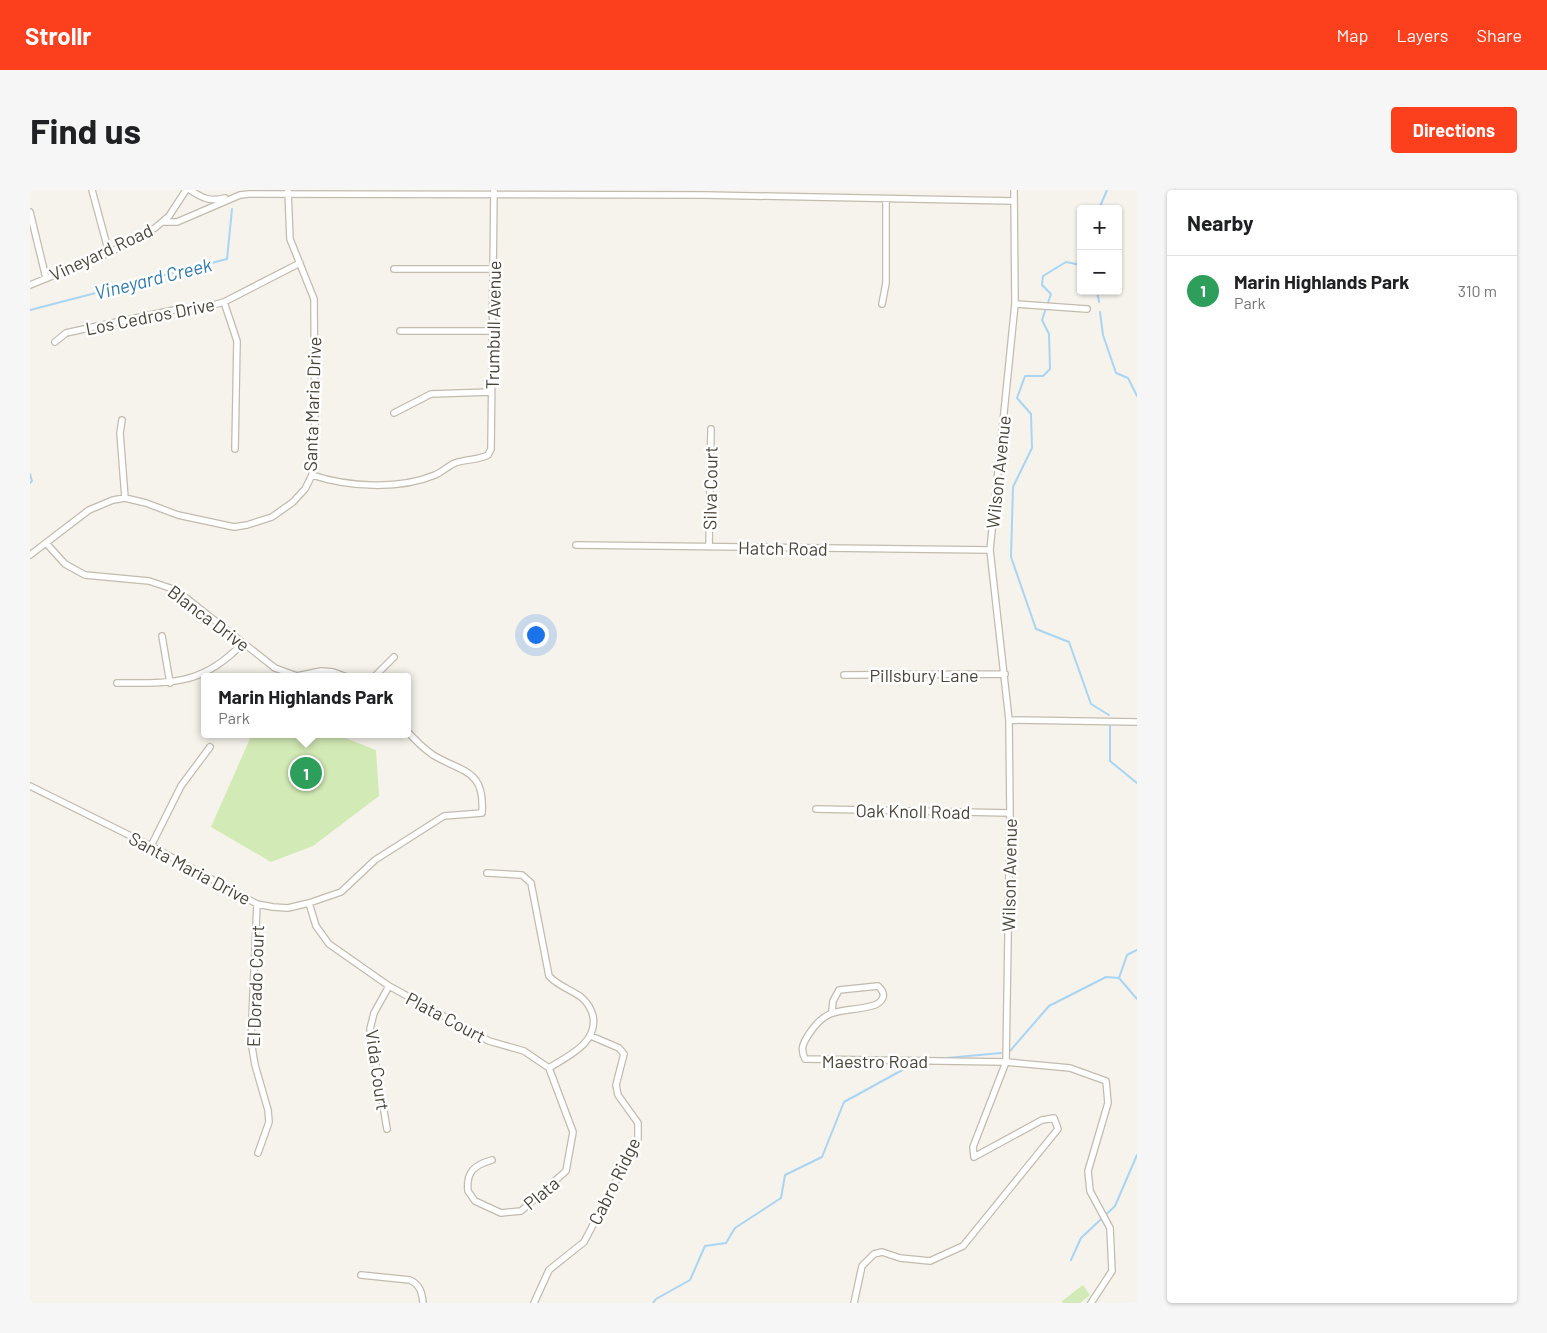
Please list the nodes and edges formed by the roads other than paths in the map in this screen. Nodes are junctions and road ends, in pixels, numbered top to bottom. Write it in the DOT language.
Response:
graph roads {
  1 [pos="92,190"];
  2 [pos="186,190"];
  3 [pos="190,190"];
  4 [pos="1014,190"];
  5 [pos="288,192"];
  6 [pos="420,193"];
  7 [pos="494,193"];
  8 [pos="645,193"];
  9 [pos="705,193"];
  10 [pos="240,195"];
  11 [pos="886,199"];
  12 [pos="1014,201"];
  13 [pos="30,212"];
  14 [pos="164,222"];
  15 [pos="109,253"];
  16 [pos="300,263"];
  17 [pos="394,269"];
  18 [pos="494,269"];
  19 [pos="46,278"];
  20 [pos="30,284"];
  21 [pos="224,302"];
  22 [pos="882,304"];
  23 [pos="1015,304"];
  24 [pos="1087,309"];
  25 [pos="400,331"];
  26 [pos="493,331"];
  27 [pos="55,342"];
  28 [pos="491,392"];
  29 [pos="394,414"];
  30 [pos="122,420"];
  31 [pos="711,429"];
  32 [pos="235,448"];
  33 [pos="312,474"];
  34 [pos="125,498"];
  35 [pos="46,543"];
  36 [pos="576,544"];
  37 [pos="709,547"];
  38 [pos="990,550"];
  39 [pos="30,555"];
  40 [pos="162,636"];
  41 [pos="243,643"];
  42 [pos="394,657"];
  43 [pos="206,673"];
  44 [pos="286,673"];
  45 [pos="311,673"];
  46 [pos="336,673"];
  47 [pos="378,673"];
  48 [pos="844,674"];
  49 [pos="1005,674"];
  50 [pos="201,675"];
  51 [pos="116,683"];
  52 [pos="170,683"];
  53 [pos="1009,720"];
  54 [pos="1137,722"];
  55 [pos="411,735"];
  56 [pos="210,747"];
  57 [pos="30,786"];
  58 [pos="816,809"];
  59 [pos="1010,813"];
  60 [pos="151,846"];
  61 [pos="487,874"];
  62 [pos="257,904"];
  63 [pos="309,904"];
  64 [pos="389,986"];
  65 [pos="832,1011"];
  66 [pos="591,1036"];
  67 [pos="1006,1062"];
  68 [pos="549,1068"];
  69 [pos="387,1129"];
  70 [pos="258,1153"];
  71 [pos="492,1160"];
  72 [pos="361,1275"];
  73 [pos="423,1303"];
  74 [pos="534,1303"];
  75 [pos="854,1303"];
  76 [pos="1091,1303"];
  1 -- 15 [label="street"];
  2 -- 14 [label="street, Vineyard Road"];
  3 -- 10 [label="street"];
  4 -- 12 [label="street, Wilson Avenue"];
  5 -- 6 [label="street"];
  5 -- 10 [label="street"];
  5 -- 16 [label="street, Santa Maria Drive"];
  6 -- 7 [label="street"];
  7 -- 8 [label="street"];
  7 -- 18 [label="street, Trumbull Avenue"];
  8 -- 9 [label="street"];
  9 -- 11 [label="street"];
  10 -- 14 [label="street"];
  11 -- 12 [label="street"];
  11 -- 22 [label="street"];
  12 -- 23 [label="street, Wilson Avenue"];
  13 -- 19 [label="street"];
  14 -- 15 [label="street, Vineyard Road"];
  15 -- 19 [label="street, Vineyard Road"];
  16 -- 21 [label="street, Los Cedros Drive"];
  16 -- 33 [label="street, Santa Maria Drive"];
  17 -- 18 [label="street"];
  18 -- 26 [label="street, Trumbull Avenue"];
  19 -- 20 [label="street, Vineyard Road"];
  21 -- 27 [label="street, Los Cedros Drive"];
  21 -- 32 [label="street"];
  23 -- 24 [label="street"];
  23 -- 38 [label="street, Wilson Avenue"];
  25 -- 26 [label="street"];
  26 -- 28 [label="street, Trumbull Avenue"];
  28 -- 29 [label="street"];
  28 -- 33 [label="street, Trumbull Avenue"];
  30 -- 34 [label="street"];
  31 -- 37 [label="street, Silva Court"];
  33 -- 34 [label="street, Santa Maria Drive"];
  34 -- 35 [label="street, Santa Maria Drive"];
  35 -- 39 [label="street, Santa Maria Drive"];
  35 -- 41 [label="street, Blanca Drive"];
  36 -- 37 [label="street, Hatch Road"];
  37 -- 38 [label="street, Hatch Road"];
  38 -- 49 [label="street, Wilson Avenue"];
  40 -- 52 [label="street"];
  41 -- 43 [label="street"];
  41 -- 44 [label="street, Blanca Drive"];
  42 -- 47 [label="street"];
  45 -- 46 [label="street, Blanca Drive"];
  48 -- 49 [label="street, Pillsbury Lane"];
  49 -- 53 [label="street, Wilson Avenue"];
  50 -- 52 [label="street"];
  51 -- 52 [label="street"];
  53 -- 54 [label="street"];
  53 -- 59 [label="street, Wilson Avenue"];
  55 -- 63 [label="street, Santa Maria Drive"];
  56 -- 60 [label="street"];
  57 -- 60 [label="street, Santa Maria Drive"];
  58 -- 59 [label="street, Oak Knoll Road"];
  59 -- 67 [label="street, Wilson Avenue"];
  60 -- 62 [label="street, Santa Maria Drive"];
  61 -- 66 [label="street"];
  62 -- 63 [label="street, Santa Maria Drive"];
  62 -- 70 [label="street, El Dorado Court"];
  63 -- 64 [label="street, Plata Court"];
  64 -- 68 [label="street, Plata Court"];
  64 -- 69 [label="street, Vida Court"];
  65 -- 65 [label="street, Maestro Road"];
  65 -- 67 [label="street, Maestro Road"];
  66 -- 68 [label="street"];
  66 -- 74 [label="street, Cabro Ridge"];
  67 -- 75 [label="street, Wilson Avenue"];
  67 -- 76 [label="street"];
  68 -- 71 [label="street, Plata"];
  72 -- 73 [label="street"];
}
